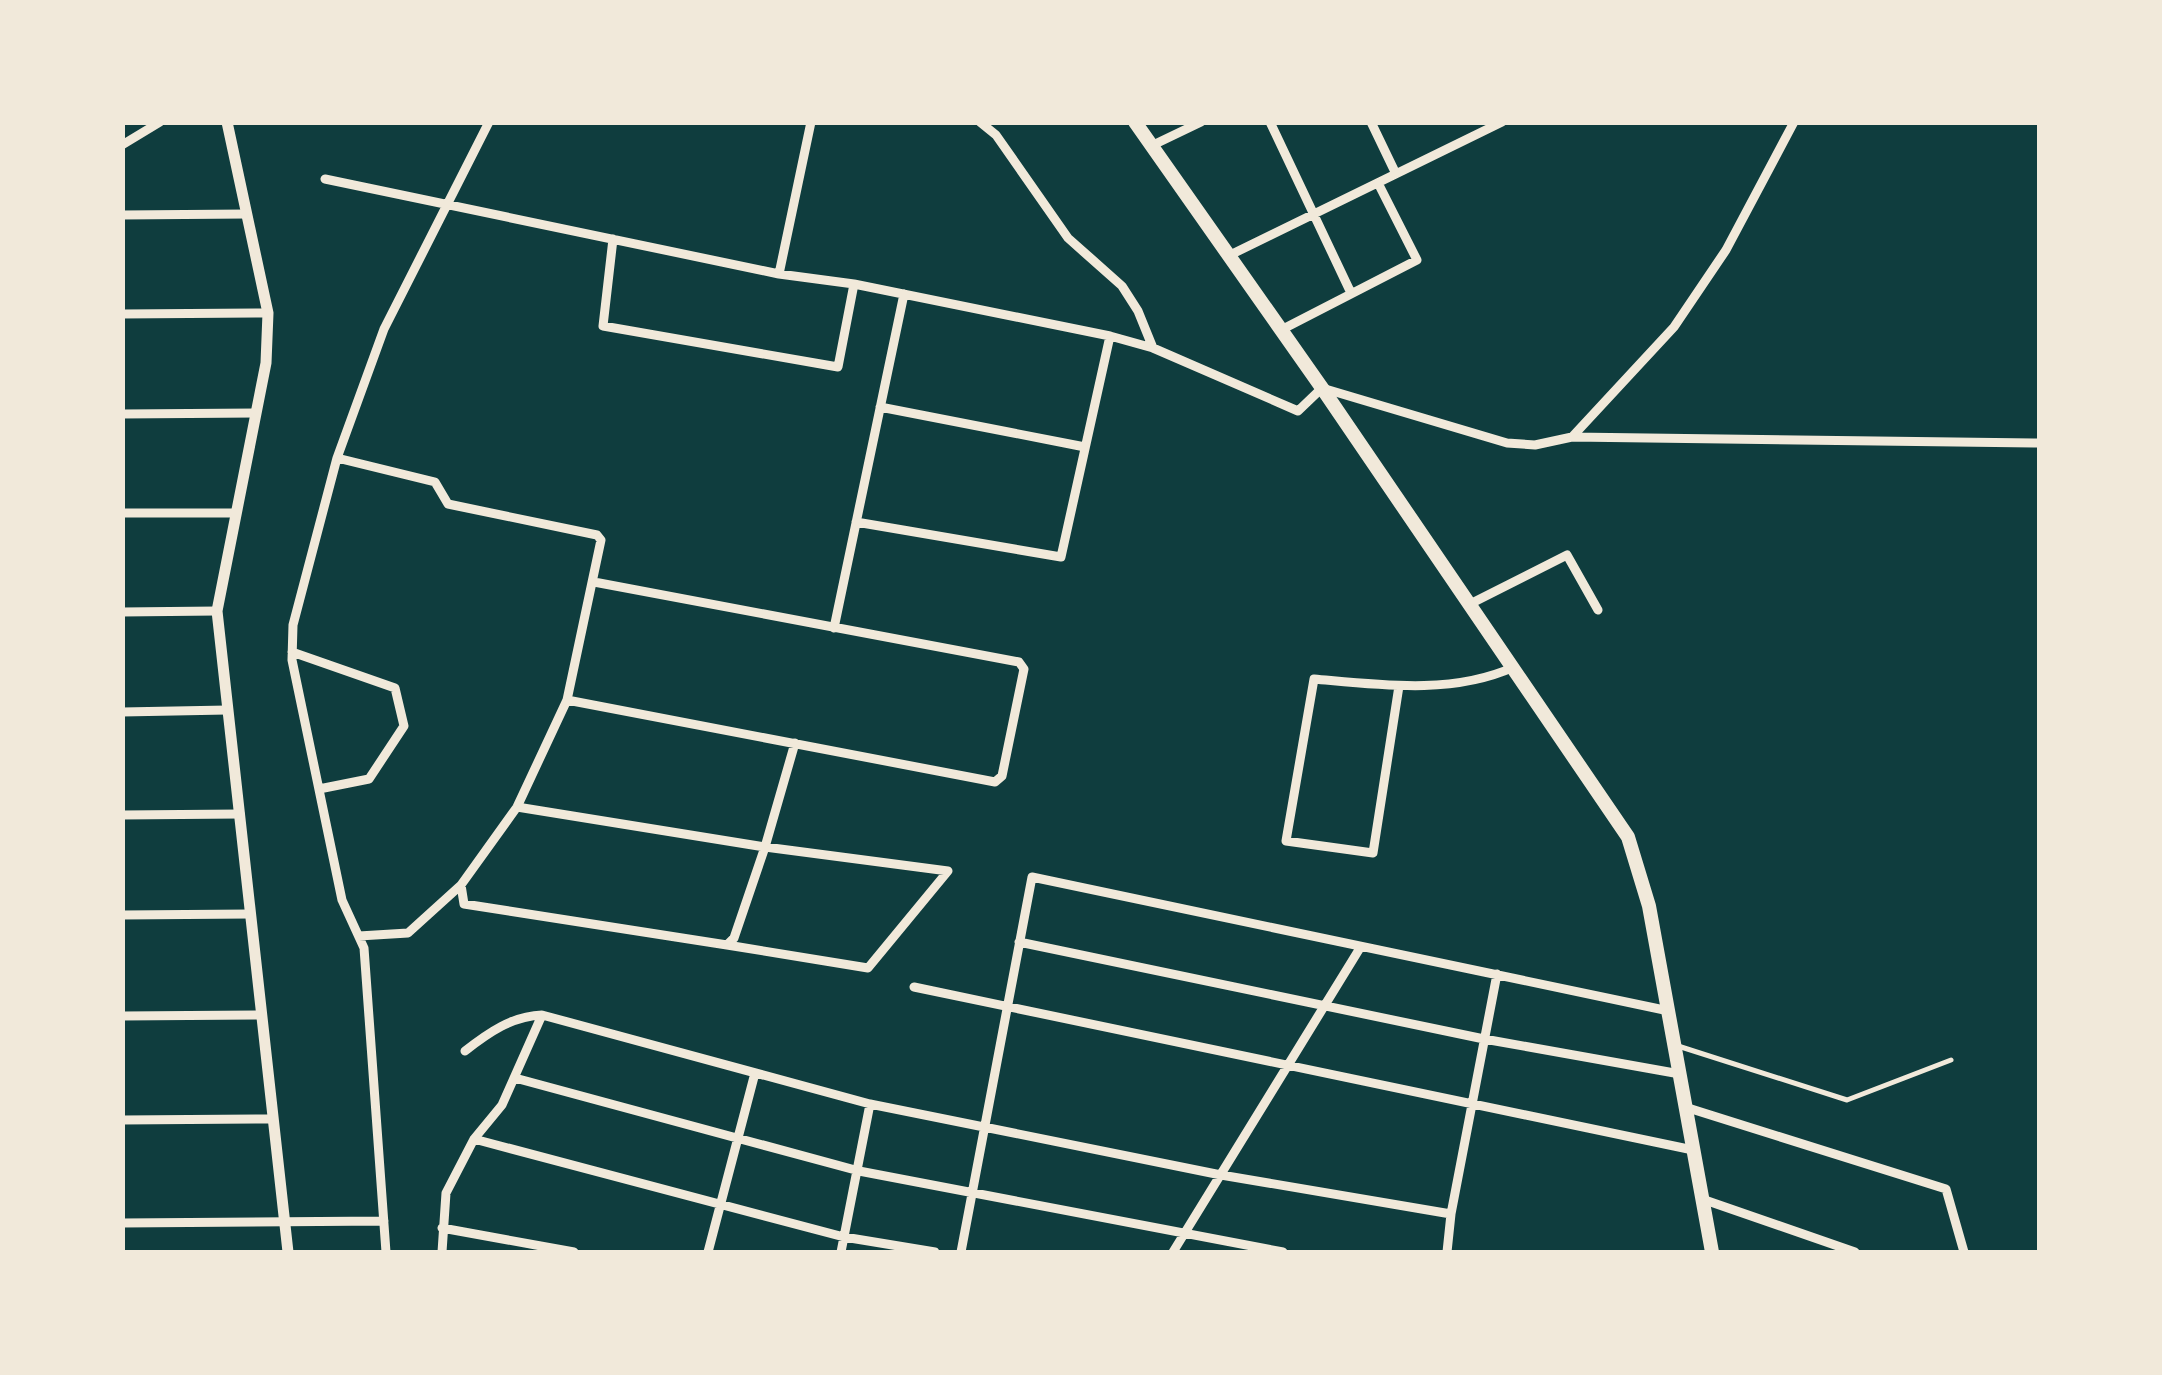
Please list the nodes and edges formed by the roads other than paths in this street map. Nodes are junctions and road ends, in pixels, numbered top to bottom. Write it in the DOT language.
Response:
graph roads {
  1 [pos="160,122"];
  2 [pos="227,122"];
  3 [pos="489,122"];
  4 [pos="811,122"];
  5 [pos="980,122"];
  6 [pos="1135,122"];
  7 [pos="1201,122"];
  8 [pos="1270,122"];
  9 [pos="1371,122"];
  10 [pos="1469,122"];
  11 [pos="1502,122"];
  12 [pos="1794,122"];
  13 [pos="1476,136"];
  14 [pos="122,145"];
  15 [pos="1151,146"];
  16 [pos="1396,174"];
  17 [pos="325,178"];
  18 [pos="1378,183"];
  19 [pos="450,203"];
  20 [pos="248,214"];
  21 [pos="1314,214"];
  22 [pos="122,215"];
  23 [pos="613,239"];
  24 [pos="1228,256"];
  25 [pos="780,274"];
  26 [pos="854,284"];
  27 [pos="1351,293"];
  28 [pos="904,294"];
  29 [pos="268,313"];
  30 [pos="122,314"];
  31 [pos="1281,330"];
  32 [pos="1110,336"];
  33 [pos="1153,348"];
  34 [pos="1322,388"];
  35 [pos="880,408"];
  36 [pos="256,413"];
  37 [pos="122,414"];
  38 [pos="1572,437"];
  39 [pos="2040,443"];
  40 [pos="1085,447"];
  41 [pos="338,458"];
  42 [pos="122,514"];
  43 [pos="234,514"];
  44 [pos="856,522"];
  45 [pos="594,582"];
  46 [pos="1470,604"];
  47 [pos="1598,610"];
  48 [pos="217,611"];
  49 [pos="122,612"];
  50 [pos="834,628"];
  51 [pos="292,652"];
  52 [pos="1514,667"];
  53 [pos="1398,686"];
  54 [pos="567,700"];
  55 [pos="227,710"];
  56 [pos="122,712"];
  57 [pos="796,744"];
  58 [pos="319,789"];
  59 [pos="518,807"];
  60 [pos="240,814"];
  61 [pos="122,815"];
  62 [pos="766,847"];
  63 [pos="461,885"];
  64 [pos="250,914"];
  65 [pos="122,916"];
  66 [pos="359,936"];
  67 [pos="1019,942"];
  68 [pos="727,945"];
  69 [pos="1360,948"];
  70 [pos="1496,974"];
  71 [pos="914,987"];
  72 [pos="1327,1005"];
  73 [pos="1008,1008"];
  74 [pos="1669,1011"];
  75 [pos="261,1015"];
  76 [pos="542,1015"];
  77 [pos="122,1016"];
  78 [pos="1484,1039"];
  79 [pos="1675,1045"];
  80 [pos="465,1050"];
  81 [pos="1951,1060"];
  82 [pos="1289,1066"];
  83 [pos="755,1073"];
  84 [pos="1680,1074"];
  85 [pos="515,1078"];
  86 [pos="870,1104"];
  87 [pos="1471,1105"];
  88 [pos="1685,1107"];
  89 [pos="272,1119"];
  90 [pos="122,1120"];
  91 [pos="985,1127"];
  92 [pos="474,1139"];
  93 [pos="736,1139"];
  94 [pos="1693,1150"];
  95 [pos="859,1171"];
  96 [pos="1221,1175"];
  97 [pos="972,1193"];
  98 [pos="1702,1198"];
  99 [pos="719,1206"];
  100 [pos="1451,1214"];
  101 [pos="384,1221"];
  102 [pos="286,1222"];
  103 [pos="122,1223"];
  104 [pos="442,1228"];
  105 [pos="1183,1235"];
  106 [pos="844,1237"];
  107 [pos="288,1252"];
  108 [pos="386,1252"];
  109 [pos="442,1252"];
  110 [pos="574,1252"];
  111 [pos="708,1252"];
  112 [pos="841,1252"];
  113 [pos="935,1252"];
  114 [pos="961,1252"];
  115 [pos="1173,1252"];
  116 [pos="1283,1252"];
  117 [pos="1447,1252"];
  118 [pos="1712,1252"];
  119 [pos="1855,1252"];
  120 [pos="1964,1252"];
  1 -- 14 [label="street"];
  2 -- 20 [label="street"];
  3 -- 19 [label="street"];
  4 -- 25 [label="street"];
  5 -- 33 [label="street"];
  6 -- 15 [label="main road"];
  7 -- 15 [label="street"];
  8 -- 21 [label="street"];
  9 -- 16 [label="street"];
  10 -- 13 [label="street"];
  11 -- 13 [label="street"];
  12 -- 38 [label="street"];
  13 -- 16 [label="street"];
  15 -- 24 [label="main road"];
  16 -- 18 [label="street"];
  17 -- 19 [label="street"];
  18 -- 21 [label="street"];
  18 -- 27 [label="street"];
  19 -- 23 [label="street"];
  19 -- 41 [label="street"];
  20 -- 22 [label="street"];
  20 -- 29 [label="street"];
  21 -- 24 [label="street"];
  21 -- 27 [label="street"];
  23 -- 25 [label="street"];
  23 -- 26 [label="street"];
  24 -- 31 [label="main road"];
  25 -- 26 [label="street"];
  26 -- 28 [label="street"];
  27 -- 31 [label="street"];
  28 -- 32 [label="street"];
  28 -- 35 [label="street"];
  29 -- 30 [label="street"];
  29 -- 36 [label="street"];
  31 -- 34 [label="main road"];
  32 -- 33 [label="street"];
  32 -- 40 [label="street"];
  33 -- 34 [label="street"];
  34 -- 38 [label="street"];
  34 -- 46 [label="main road"];
  35 -- 40 [label="street"];
  35 -- 44 [label="street"];
  36 -- 37 [label="street"];
  36 -- 43 [label="street"];
  38 -- 39 [label="street"];
  40 -- 44 [label="street"];
  41 -- 45 [label="street"];
  41 -- 51 [label="street"];
  42 -- 43 [label="street"];
  43 -- 48 [label="street"];
  44 -- 50 [label="street"];
  45 -- 50 [label="street"];
  45 -- 54 [label="street"];
  46 -- 47 [label="street"];
  46 -- 52 [label="main road"];
  48 -- 49 [label="street"];
  48 -- 55 [label="street"];
  50 -- 57 [label="street"];
  51 -- 58 [label="street"];
  51 -- 58 [label="street"];
  52 -- 53 [label="street"];
  52 -- 74 [label="main road"];
  53 -- 53 [label="street"];
  54 -- 57 [label="street"];
  54 -- 59 [label="street"];
  55 -- 56 [label="street"];
  55 -- 60 [label="street"];
  57 -- 62 [label="street"];
  58 -- 66 [label="street"];
  59 -- 62 [label="street"];
  59 -- 63 [label="street"];
  60 -- 61 [label="street"];
  60 -- 64 [label="street"];
  62 -- 68 [label="street"];
  62 -- 68 [label="street"];
  63 -- 66 [label="street"];
  63 -- 68 [label="street"];
  64 -- 65 [label="street"];
  64 -- 75 [label="street"];
  66 -- 101 [label="street"];
  67 -- 69 [label="street"];
  67 -- 72 [label="street"];
  67 -- 73 [label="street"];
  69 -- 70 [label="street"];
  69 -- 72 [label="street"];
  70 -- 74 [label="street"];
  70 -- 78 [label="street"];
  71 -- 73 [label="street"];
  72 -- 78 [label="street"];
  72 -- 82 [label="street"];
  73 -- 82 [label="street"];
  73 -- 91 [label="street"];
  74 -- 79 [label="main road"];
  75 -- 77 [label="street"];
  75 -- 89 [label="street"];
  76 -- 80 [label="street"];
  76 -- 83 [label="street"];
  76 -- 85 [label="street"];
  78 -- 84 [label="street"];
  78 -- 87 [label="street"];
  79 -- 81 [label="lane"];
  79 -- 84 [label="main road"];
  82 -- 87 [label="street"];
  82 -- 96 [label="street"];
  83 -- 86 [label="street"];
  83 -- 93 [label="street"];
  84 -- 88 [label="main road"];
  85 -- 92 [label="street"];
  85 -- 93 [label="street"];
  86 -- 91 [label="street"];
  86 -- 95 [label="street"];
  87 -- 94 [label="street"];
  87 -- 100 [label="street"];
  88 -- 94 [label="main road"];
  88 -- 120 [label="street"];
  89 -- 90 [label="street"];
  89 -- 102 [label="street"];
  91 -- 96 [label="street"];
  91 -- 97 [label="street"];
  92 -- 99 [label="street"];
  92 -- 104 [label="street"];
  93 -- 95 [label="street"];
  93 -- 99 [label="street"];
  94 -- 98 [label="main road"];
  95 -- 97 [label="street"];
  95 -- 106 [label="street"];
  96 -- 100 [label="street"];
  96 -- 105 [label="street"];
  97 -- 105 [label="street"];
  97 -- 114 [label="street"];
  98 -- 118 [label="main road"];
  98 -- 119 [label="street"];
  99 -- 106 [label="street"];
  99 -- 111 [label="street"];
  100 -- 117 [label="street"];
  101 -- 102 [label="street"];
  101 -- 108 [label="street"];
  102 -- 103 [label="street"];
  102 -- 107 [label="street"];
  104 -- 109 [label="street"];
  104 -- 110 [label="street"];
  105 -- 115 [label="street"];
  105 -- 116 [label="street"];
  106 -- 112 [label="street"];
  106 -- 113 [label="street"];
}
